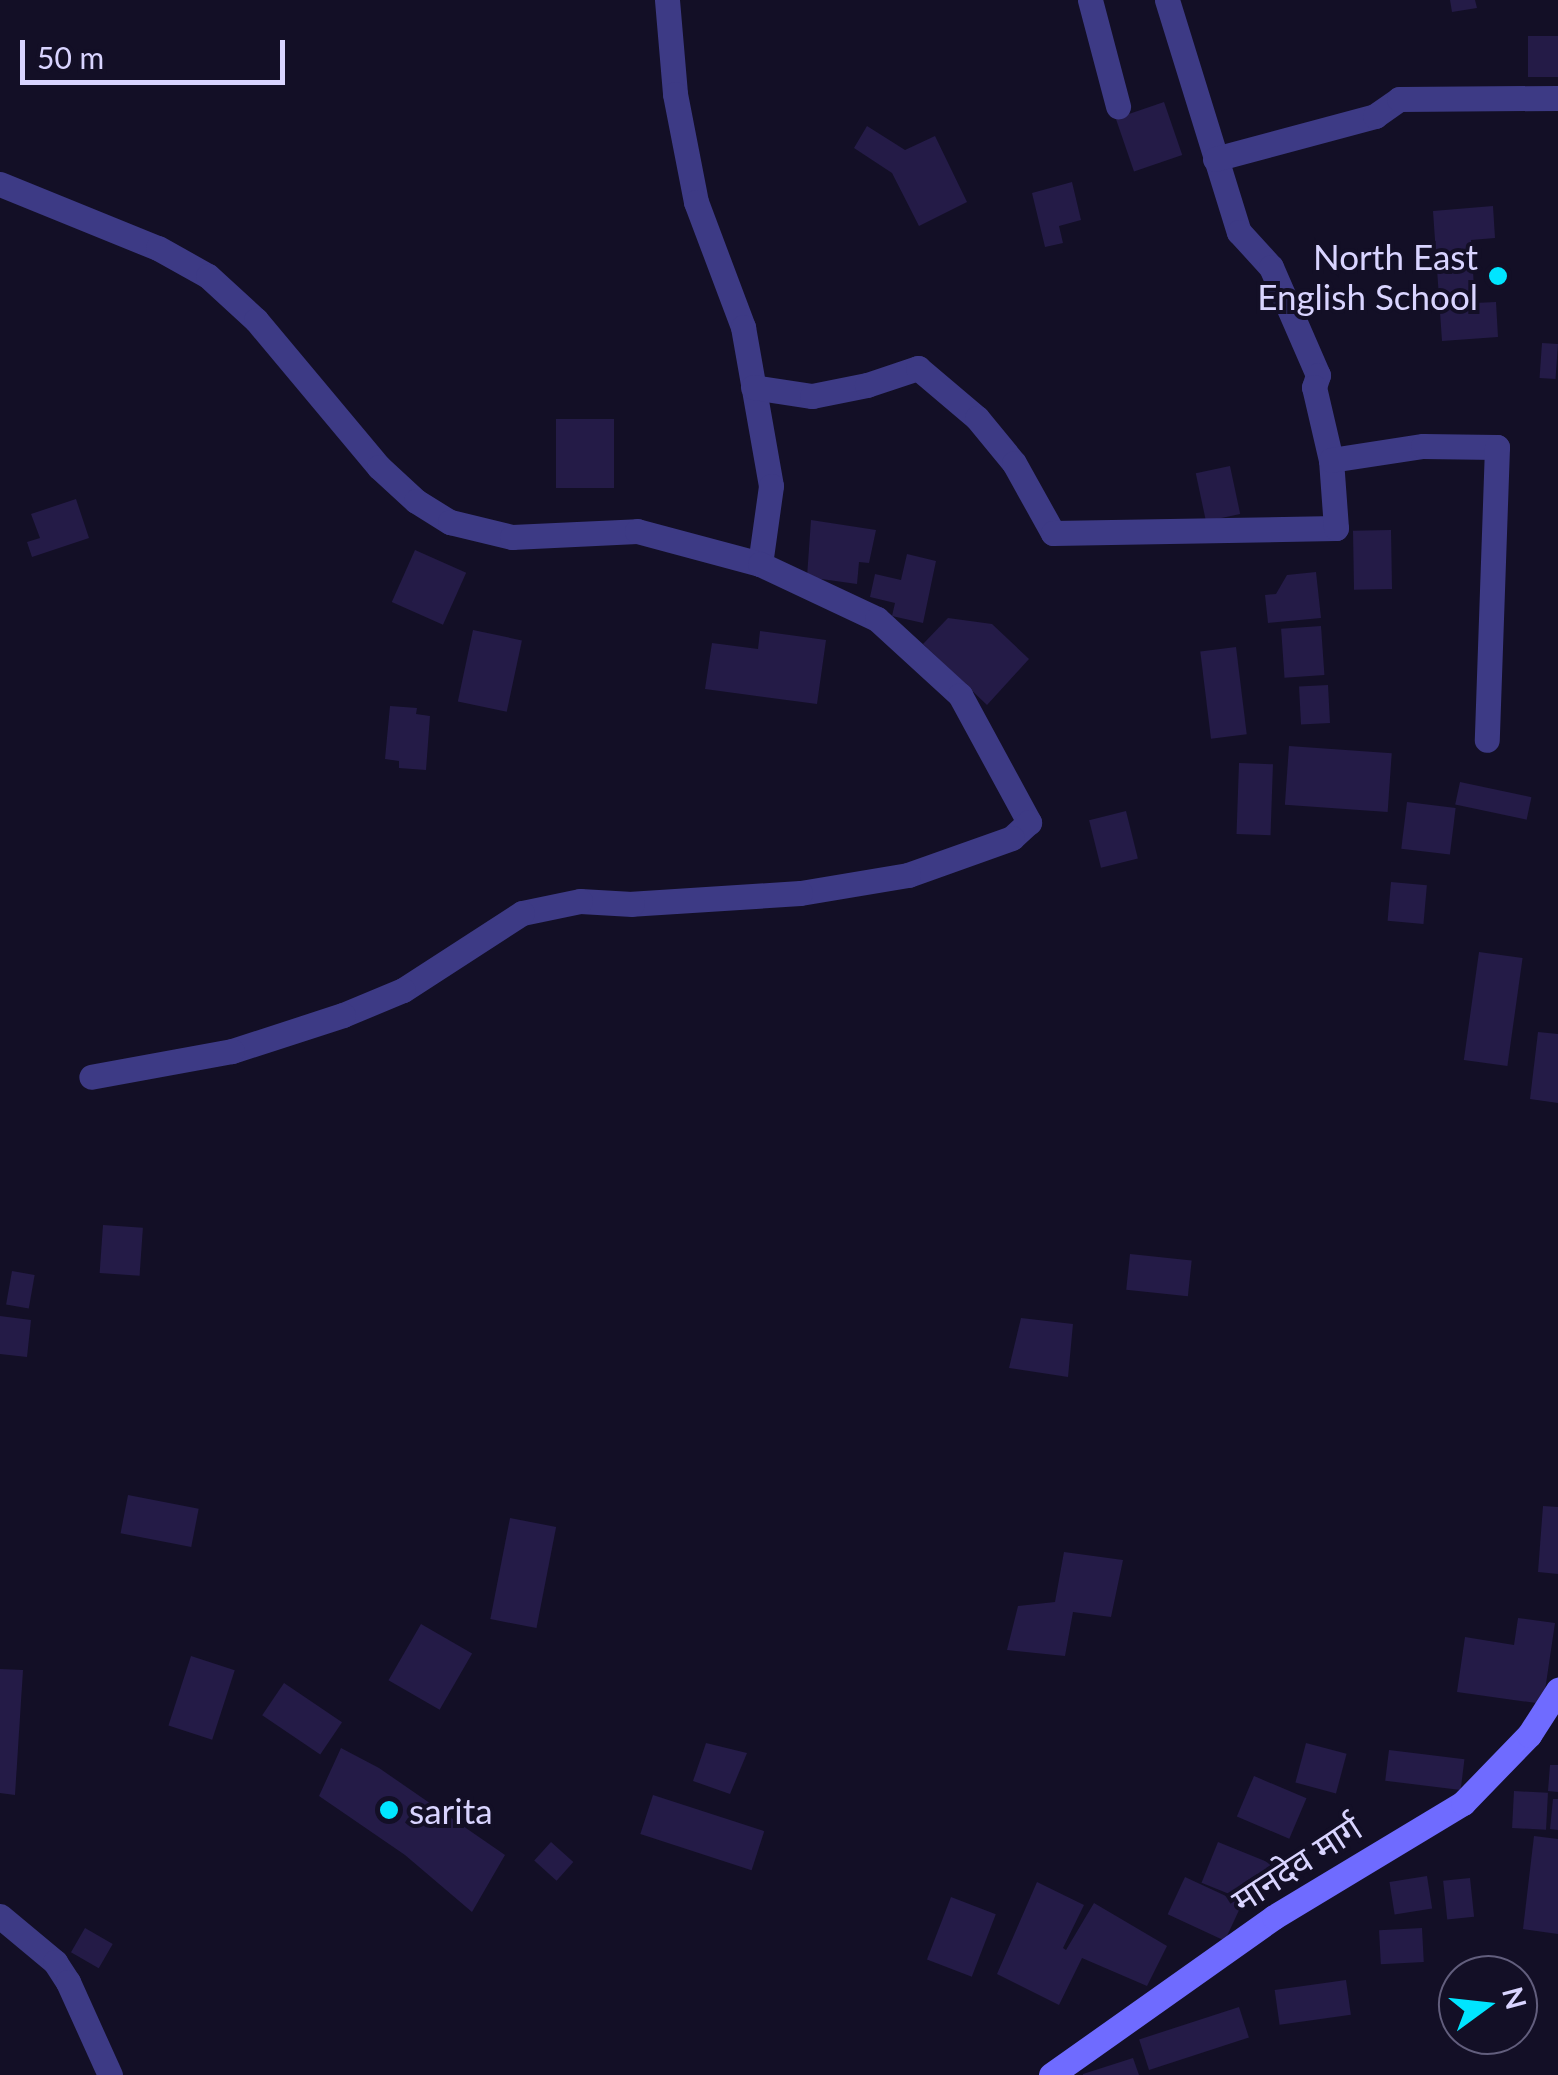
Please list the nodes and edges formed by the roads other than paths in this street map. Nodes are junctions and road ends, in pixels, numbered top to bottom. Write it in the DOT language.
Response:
graph roads {
  1 [pos="667,0"];
  2 [pos="1090,0"];
  3 [pos="1167,0"];
  4 [pos="1558,98"];
  5 [pos="1118,106"];
  6 [pos="1215,159"];
  7 [pos="0,184"];
  8 [pos="753,387"];
  9 [pos="1331,460"];
  10 [pos="760,564"];
  11 [pos="1487,740"];
  12 [pos="91,1077"];
  13 [pos="1558,1690"];
  14 [pos="0,1916"];
  15 [pos="110,2075"];
  16 [pos="1051,2075"];
  1 -- 8 [label="street"];
  2 -- 5 [label="street"];
  3 -- 6 [label="street"];
  4 -- 6 [label="street"];
  6 -- 9 [label="street"];
  7 -- 10 [label="street"];
  8 -- 9 [label="street"];
  8 -- 10 [label="street"];
  9 -- 11 [label="street"];
  10 -- 12 [label="street"];
  13 -- 16 [label="main road, मानदेव मार्ग"];
  14 -- 15 [label="street"];
}
